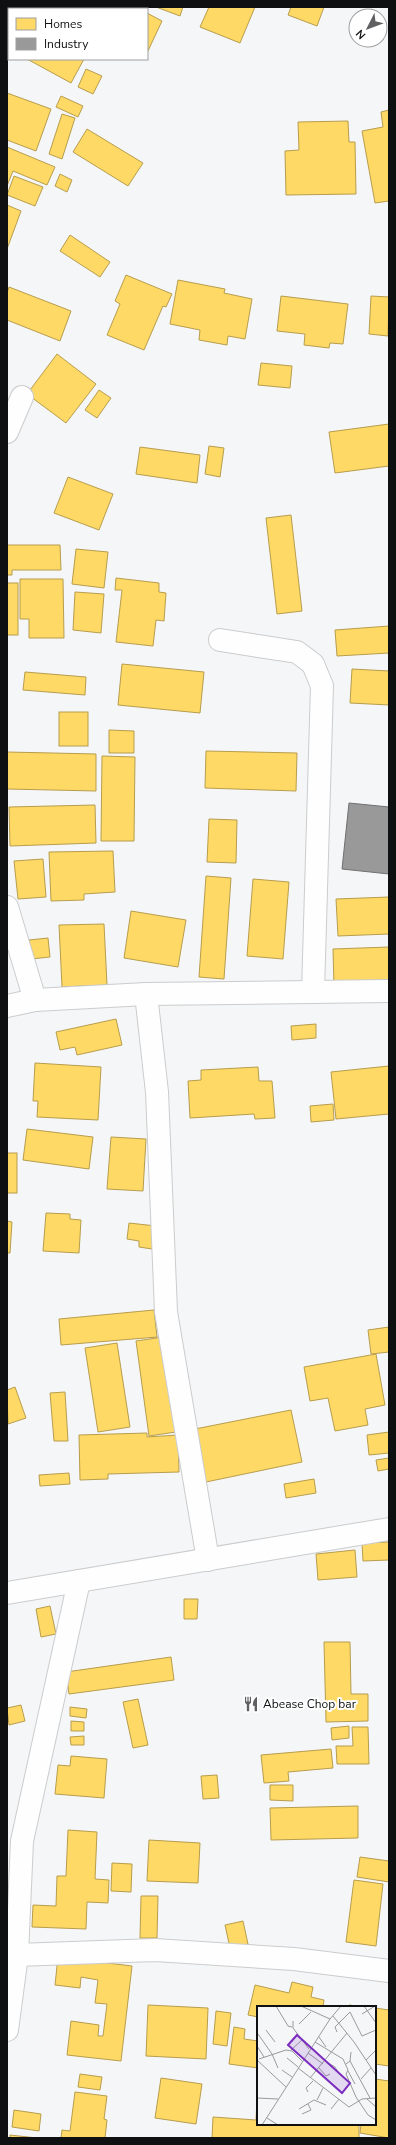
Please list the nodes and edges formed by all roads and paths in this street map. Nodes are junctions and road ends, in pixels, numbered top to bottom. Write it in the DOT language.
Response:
graph roads {
  1 [pos="22,397"];
  2 [pos="7,432"];
  3 [pos="220,640"];
  4 [pos="7,907"];
  5 [pos="389,991"];
  6 [pos="313,992"];
  7 [pos="146,994"];
  8 [pos="35,1000"];
  9 [pos="7,1006"];
  10 [pos="389,1529"];
  11 [pos="208,1560"];
  12 [pos="79,1581"];
  13 [pos="7,1594"];
  14 [pos="17,1955"];
  15 [pos="389,1971"];
  16 [pos="7,2030"];
  1 -- 2 [label="main road"];
  3 -- 6 [label="main road"];
  4 -- 8 [label="main road"];
  5 -- 6 [label="main road"];
  6 -- 7 [label="main road"];
  7 -- 8 [label="main road"];
  7 -- 11 [label="main road"];
  8 -- 9 [label="main road"];
  10 -- 11 [label="main road"];
  11 -- 12 [label="main road"];
  12 -- 13 [label="main road"];
  12 -- 14 [label="main road"];
  14 -- 15 [label="main road"];
  14 -- 16 [label="main road"];
}
